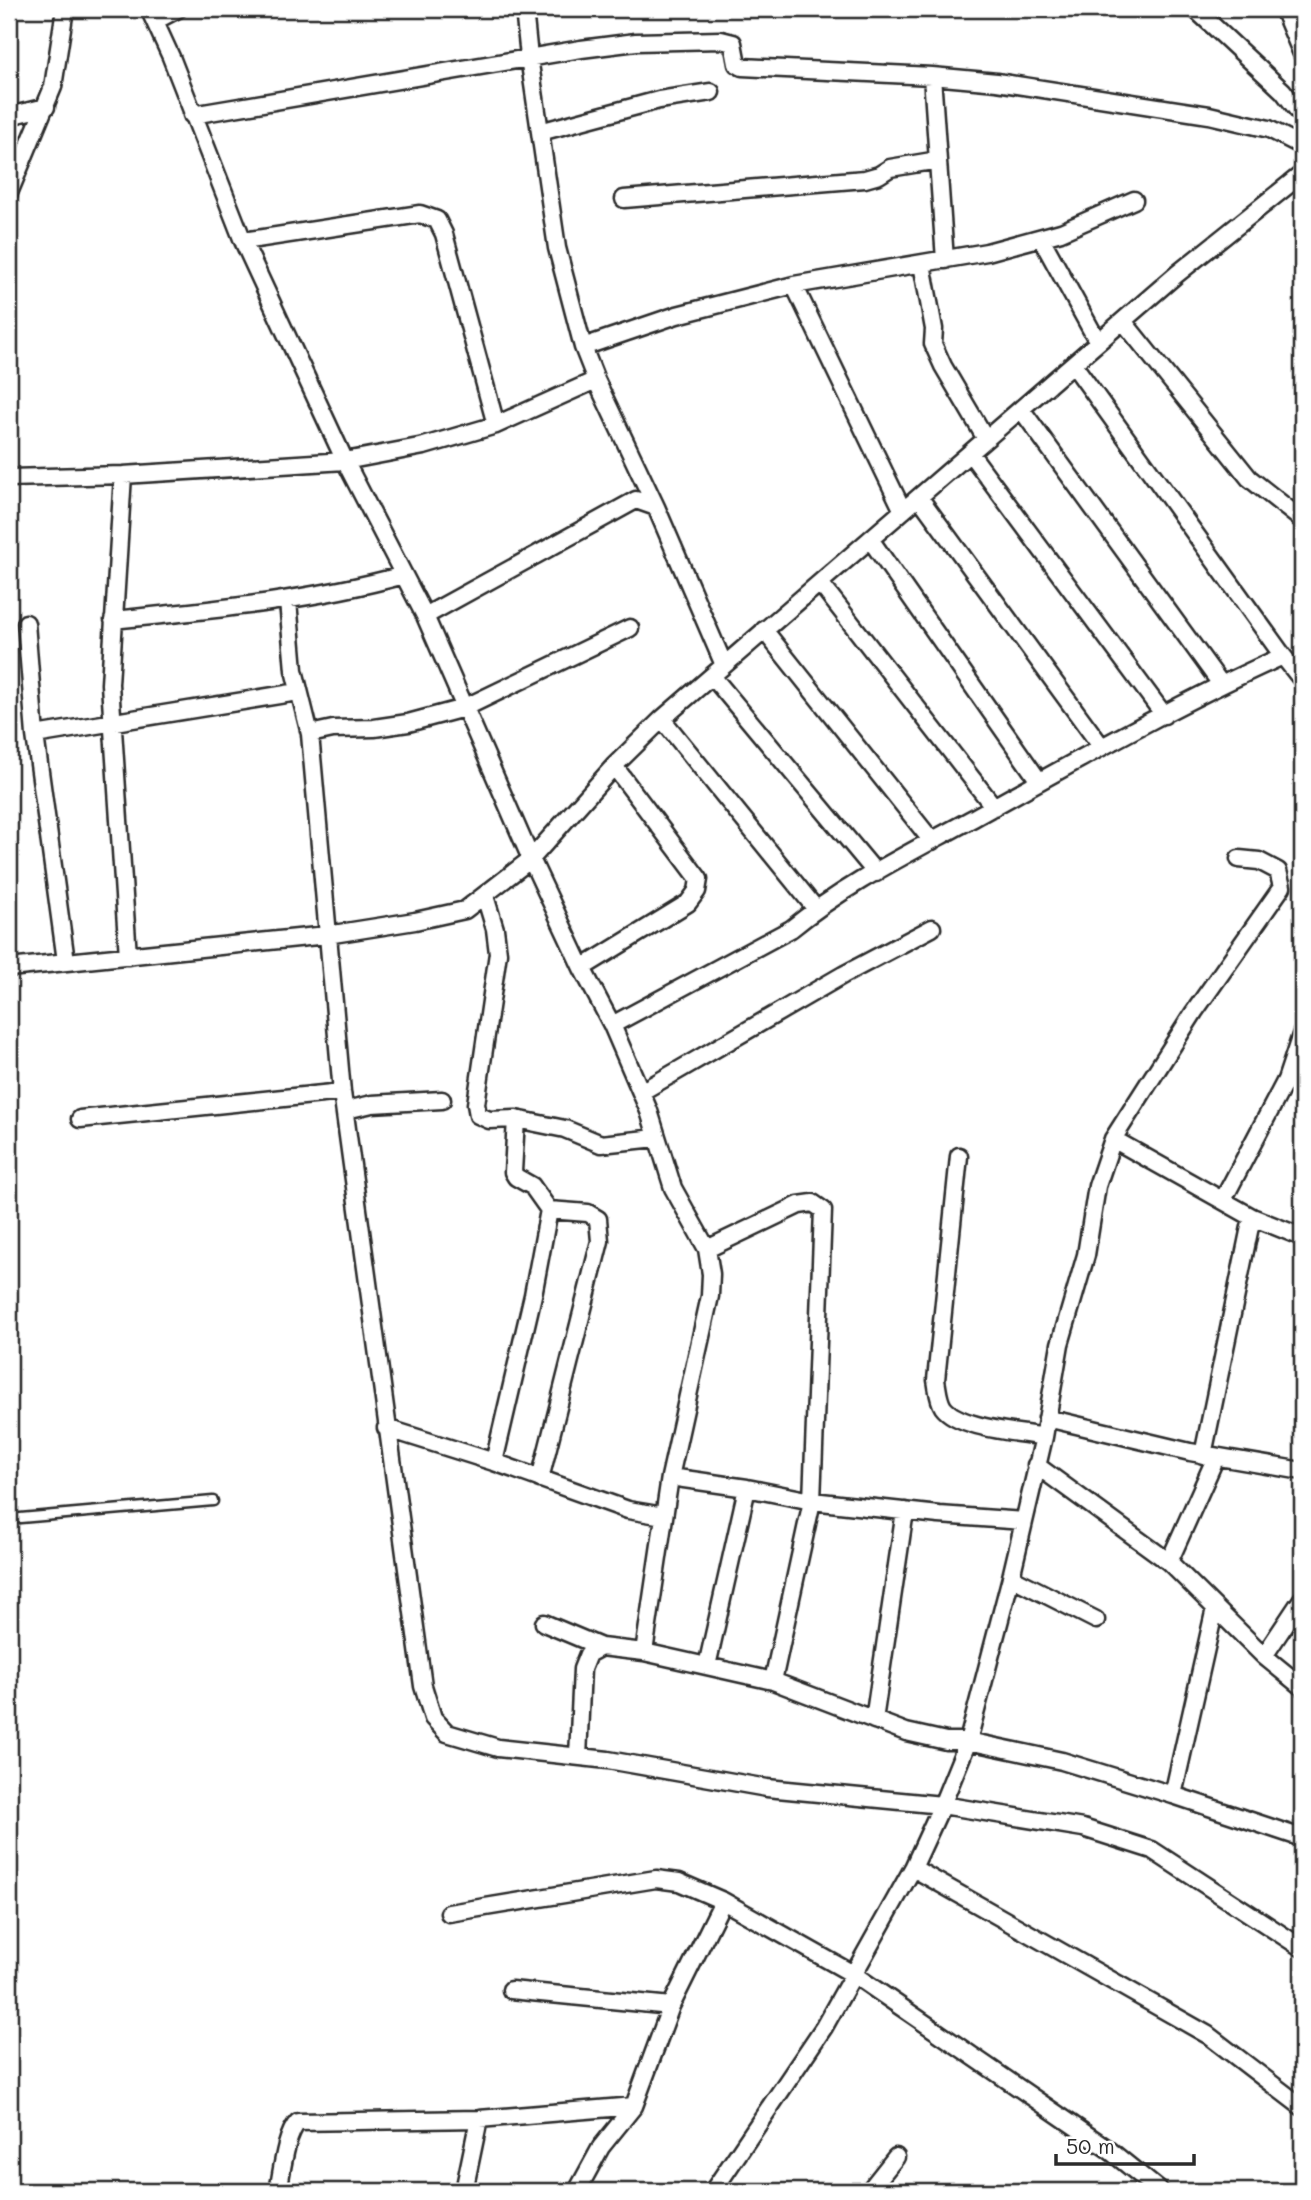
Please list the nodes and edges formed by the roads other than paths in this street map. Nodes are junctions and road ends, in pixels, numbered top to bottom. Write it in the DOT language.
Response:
graph roads {
  1 [pos="65,9"];
  2 [pos="178,9"];
  3 [pos="524,9"];
  4 [pos="1195,9"];
  5 [pos="1283,9"];
  6 [pos="152,15"];
  7 [pos="1302,54"];
  8 [pos="529,57"];
  9 [pos="932,76"];
  10 [pos="711,92"];
  11 [pos="46,107"];
  12 [pos="192,115"];
  13 [pos="9,116"];
  14 [pos="1302,116"];
  15 [pos="540,132"];
  16 [pos="1302,146"];
  17 [pos="938,160"];
  18 [pos="1302,174"];
  19 [pos="9,193"];
  20 [pos="624,199"];
  21 [pos="1134,200"];
  22 [pos="1041,238"];
  23 [pos="243,241"];
  24 [pos="945,260"];
  25 [pos="922,264"];
  26 [pos="794,285"];
  27 [pos="1123,321"];
  28 [pos="1098,342"];
  29 [pos="583,347"];
  30 [pos="1073,364"];
  31 [pos="596,380"];
  32 [pos="1021,409"];
  33 [pos="496,425"];
  34 [pos="986,439"];
  35 [pos="970,453"];
  36 [pos="345,461"];
  37 [pos="123,475"];
  38 [pos="9,478"];
  39 [pos="919,497"];
  40 [pos="656,507"];
  41 [pos="903,511"];
  42 [pos="1302,520"];
  43 [pos="870,539"];
  44 [pos="404,575"];
  45 [pos="820,583"];
  46 [pos="288,601"];
  47 [pos="425,616"];
  48 [pos="113,620"];
  49 [pos="26,623"];
  50 [pos="630,628"];
  51 [pos="764,631"];
  52 [pos="1283,656"];
  53 [pos="718,670"];
  54 [pos="1302,680"];
  55 [pos="1221,684"];
  56 [pos="298,692"];
  57 [pos="464,708"];
  58 [pos="1164,715"];
  59 [pos="662,719"];
  60 [pos="111,722"];
  61 [pos="310,734"];
  62 [pos="35,735"];
  63 [pos="1101,746"];
  64 [pos="614,766"];
  65 [pos="1039,781"];
  66 [pos="994,807"];
  67 [pos="932,841"];
  68 [pos="531,859"];
  69 [pos="1239,859"];
  70 [pos="876,873"];
  71 [pos="485,896"];
  72 [pos="816,909"];
  73 [pos="932,928"];
  74 [pos="327,935"];
  75 [pos="128,956"];
  76 [pos="66,961"];
  77 [pos="9,968"];
  78 [pos="582,968"];
  79 [pos="612,1025"];
  80 [pos="1302,1032"];
  81 [pos="342,1092"];
  82 [pos="641,1092"];
  83 [pos="442,1100"];
  84 [pos="346,1110"];
  85 [pos="80,1119"];
  86 [pos="516,1119"];
  87 [pos="656,1138"];
  88 [pos="1113,1139"];
  89 [pos="959,1156"];
  90 [pos="1223,1200"];
  91 [pos="549,1210"];
  92 [pos="1252,1217"];
  93 [pos="1302,1237"];
  94 [pos="706,1250"];
  95 [pos="1047,1418"];
  96 [pos="386,1428"];
  97 [pos="1044,1437"];
  98 [pos="1210,1456"];
  99 [pos="494,1462"];
  100 [pos="1036,1465"];
  101 [pos="1302,1471"];
  102 [pos="670,1477"];
  103 [pos="540,1479"];
  104 [pos="747,1488"];
  105 [pos="212,1501"];
  106 [pos="812,1501"];
  107 [pos="905,1511"];
  108 [pos="664,1516"];
  109 [pos="9,1519"];
  110 [pos="1024,1521"];
  111 [pos="1169,1562"];
  112 [pos="1011,1577"];
  113 [pos="1302,1599"];
  114 [pos="1214,1608"];
  115 [pos="1096,1620"];
  116 [pos="544,1623"];
  117 [pos="601,1647"];
  118 [pos="644,1653"];
  119 [pos="1264,1656"];
  120 [pos="707,1666"];
  121 [pos="773,1681"];
  122 [pos="1302,1687"];
  123 [pos="874,1720"];
  124 [pos="968,1741"];
  125 [pos="578,1757"];
  126 [pos="1173,1795"];
  127 [pos="942,1805"];
  128 [pos="1302,1838"];
  129 [pos="913,1868"];
  130 [pos="723,1901"];
  131 [pos="449,1913"];
  132 [pos="1302,1948"];
  133 [pos="853,1974"];
  134 [pos="511,1990"];
  135 [pos="671,2006"];
  136 [pos="634,2106"];
  137 [pos="1302,2106"];
  138 [pos="479,2119"];
  139 [pos="896,2157"];
  140 [pos="278,2191"];
  141 [pos="464,2191"];
  142 [pos="577,2191"];
  143 [pos="713,2191"];
  144 [pos="869,2191"];
  145 [pos="1160,2191"];
  1 -- 11 [label="street"];
  2 -- 6 [label="street"];
  3 -- 8 [label="street"];
  4 -- 14 [label="street"];
  5 -- 7 [label="street"];
  6 -- 12 [label="street"];
  8 -- 9 [label="street"];
  8 -- 12 [label="street"];
  8 -- 15 [label="street"];
  9 -- 16 [label="street"];
  9 -- 17 [label="street"];
  10 -- 15 [label="street"];
  11 -- 13 [label="street"];
  11 -- 19 [label="street"];
  12 -- 23 [label="street"];
  15 -- 29 [label="street"];
  17 -- 20 [label="street"];
  17 -- 24 [label="street"];
  18 -- 27 [label="street"];
  21 -- 22 [label="street"];
  22 -- 24 [label="street"];
  22 -- 28 [label="street"];
  23 -- 33 [label="street"];
  23 -- 36 [label="street"];
  24 -- 25 [label="street"];
  25 -- 26 [label="street"];
  25 -- 34 [label="street"];
  26 -- 29 [label="street"];
  26 -- 41 [label="street"];
  27 -- 28 [label="street"];
  27 -- 42 [label="street"];
  28 -- 30 [label="street"];
  29 -- 31 [label="street"];
  30 -- 32 [label="street"];
  30 -- 52 [label="street"];
  31 -- 33 [label="street"];
  31 -- 40 [label="street"];
  32 -- 34 [label="street"];
  32 -- 55 [label="street"];
  33 -- 36 [label="street"];
  34 -- 35 [label="street"];
  35 -- 39 [label="street"];
  35 -- 58 [label="street"];
  36 -- 37 [label="street"];
  36 -- 44 [label="street"];
  37 -- 38 [label="street"];
  37 -- 48 [label="street"];
  39 -- 41 [label="street"];
  39 -- 63 [label="street"];
  40 -- 47 [label="street"];
  40 -- 53 [label="street"];
  41 -- 43 [label="street"];
  43 -- 45 [label="street"];
  43 -- 65 [label="street"];
  44 -- 46 [label="street"];
  44 -- 47 [label="street"];
  45 -- 51 [label="street"];
  45 -- 66 [label="street"];
  46 -- 48 [label="street"];
  46 -- 56 [label="street"];
  47 -- 57 [label="street"];
  48 -- 60 [label="street"];
  49 -- 62 [label="street"];
  50 -- 57 [label="street"];
  51 -- 53 [label="street"];
  51 -- 67 [label="street"];
  52 -- 54 [label="street"];
  52 -- 55 [label="street"];
  53 -- 59 [label="street"];
  53 -- 70 [label="street"];
  55 -- 58 [label="street"];
  56 -- 60 [label="street"];
  56 -- 61 [label="street"];
  57 -- 61 [label="street"];
  57 -- 68 [label="street"];
  58 -- 63 [label="street"];
  59 -- 64 [label="street"];
  59 -- 72 [label="street"];
  60 -- 62 [label="street"];
  60 -- 75 [label="street"];
  61 -- 74 [label="street"];
  62 -- 76 [label="street"];
  63 -- 65 [label="street"];
  64 -- 68 [label="street"];
  64 -- 78 [label="street"];
  65 -- 66 [label="street"];
  66 -- 67 [label="street"];
  67 -- 70 [label="street"];
  68 -- 71 [label="street"];
  68 -- 78 [label="street"];
  69 -- 88 [label="street"];
  70 -- 72 [label="street"];
  71 -- 74 [label="street"];
  71 -- 86 [label="street"];
  72 -- 79 [label="street"];
  73 -- 82 [label="street"];
  74 -- 75 [label="street"];
  74 -- 81 [label="street"];
  75 -- 76 [label="street"];
  76 -- 77 [label="street"];
  78 -- 79 [label="street"];
  79 -- 82 [label="street"];
  80 -- 90 [label="street"];
  81 -- 84 [label="street"];
  81 -- 85 [label="street"];
  82 -- 87 [label="street"];
  83 -- 84 [label="street"];
  84 -- 96 [label="street"];
  86 -- 87 [label="street"];
  86 -- 91 [label="street"];
  87 -- 94 [label="street"];
  88 -- 90 [label="street"];
  88 -- 95 [label="street"];
  89 -- 97 [label="street"];
  90 -- 92 [label="street"];
  91 -- 99 [label="street"];
  91 -- 103 [label="street"];
  92 -- 93 [label="street"];
  92 -- 98 [label="street"];
  94 -- 102 [label="street"];
  94 -- 106 [label="street"];
  95 -- 97 [label="street"];
  95 -- 98 [label="street"];
  96 -- 99 [label="street"];
  96 -- 125 [label="street"];
  97 -- 100 [label="street"];
  98 -- 101 [label="street"];
  98 -- 111 [label="street"];
  99 -- 103 [label="street"];
  100 -- 110 [label="street"];
  100 -- 111 [label="street"];
  102 -- 104 [label="street"];
  102 -- 108 [label="street"];
  103 -- 108 [label="street"];
  104 -- 106 [label="street"];
  104 -- 120 [label="street"];
  105 -- 109 [label="lane"];
  106 -- 107 [label="street"];
  106 -- 121 [label="street"];
  107 -- 110 [label="street"];
  107 -- 123 [label="street"];
  108 -- 118 [label="street"];
  110 -- 112 [label="street"];
  111 -- 114 [label="street"];
  112 -- 115 [label="street"];
  112 -- 124 [label="street"];
  113 -- 119 [label="street"];
  114 -- 119 [label="street"];
  114 -- 126 [label="street"];
  116 -- 117 [label="street"];
  117 -- 118 [label="street"];
  117 -- 125 [label="street"];
  118 -- 120 [label="street"];
  119 -- 122 [label="street"];
  120 -- 121 [label="street"];
  121 -- 123 [label="street"];
  123 -- 124 [label="street"];
  124 -- 126 [label="street"];
  124 -- 127 [label="street"];
  125 -- 127 [label="street"];
  126 -- 128 [label="street"];
  127 -- 129 [label="street"];
  127 -- 132 [label="street"];
  129 -- 133 [label="street"];
  129 -- 137 [label="street"];
  130 -- 131 [label="street"];
  130 -- 133 [label="street"];
  130 -- 135 [label="street"];
  133 -- 143 [label="street"];
  133 -- 145 [label="street"];
  134 -- 135 [label="street"];
  135 -- 136 [label="street"];
  136 -- 138 [label="street"];
  136 -- 142 [label="street"];
  138 -- 140 [label="street"];
  138 -- 141 [label="street"];
  139 -- 144 [label="street"];
}
